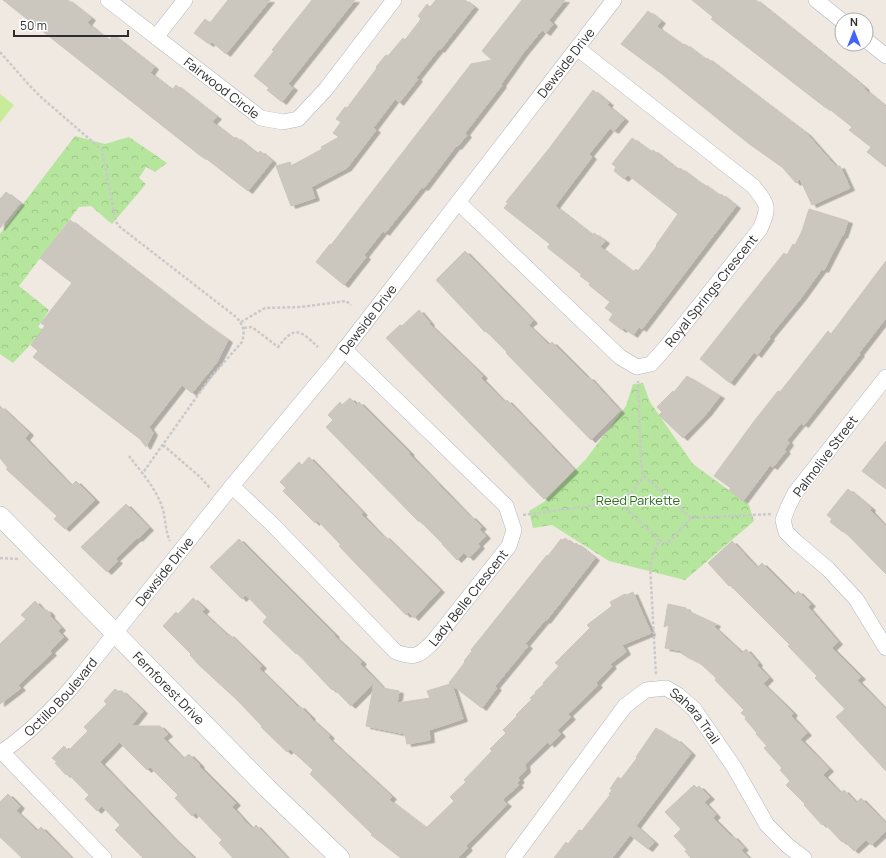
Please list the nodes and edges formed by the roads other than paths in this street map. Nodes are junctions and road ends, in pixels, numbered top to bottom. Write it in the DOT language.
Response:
graph roads {
  1 [pos="108,0"];
  2 [pos="185,0"];
  3 [pos="394,0"];
  4 [pos="614,0"];
  5 [pos="816,0"];
  6 [pos="834,15"];
  7 [pos="156,37"];
  8 [pos="874,46"];
  9 [pos="577,48"];
  10 [pos="886,56"];
  11 [pos="458,202"];
  12 [pos="344,349"];
  13 [pos="886,377"];
  14 [pos="232,486"];
  15 [pos="0,516"];
  16 [pos="114,633"];
  17 [pos="886,648"];
  18 [pos="1,753"];
  19 [pos="515,857"];
  20 [pos="104,858"];
  21 [pos="340,858"];
  22 [pos="804,858"];
  1 -- 7 [label="street, Fairwood Circle"];
  2 -- 7 [label="street"];
  3 -- 7 [label="street, Fairwood Circle"];
  4 -- 9 [label="street, Dewside Drive"];
  5 -- 6 [label="street"];
  8 -- 10 [label="street"];
  9 -- 11 [label="street, Dewside Drive"];
  9 -- 11 [label="street, Royal Springs Crescent"];
  11 -- 12 [label="street, Dewside Drive"];
  12 -- 14 [label="street, Dewside Drive"];
  12 -- 14 [label="street, Lady Belle Crescent"];
  13 -- 17 [label="street, Palmolive Street"];
  14 -- 16 [label="street, Dewside Drive"];
  15 -- 16 [label="street, Fernforest Drive"];
  16 -- 18 [label="street, Octillo Boulevard"];
  16 -- 21 [label="street, Fernforest Drive"];
  18 -- 20 [label="street"];
  19 -- 22 [label="street, Sahara Trail"];
}
